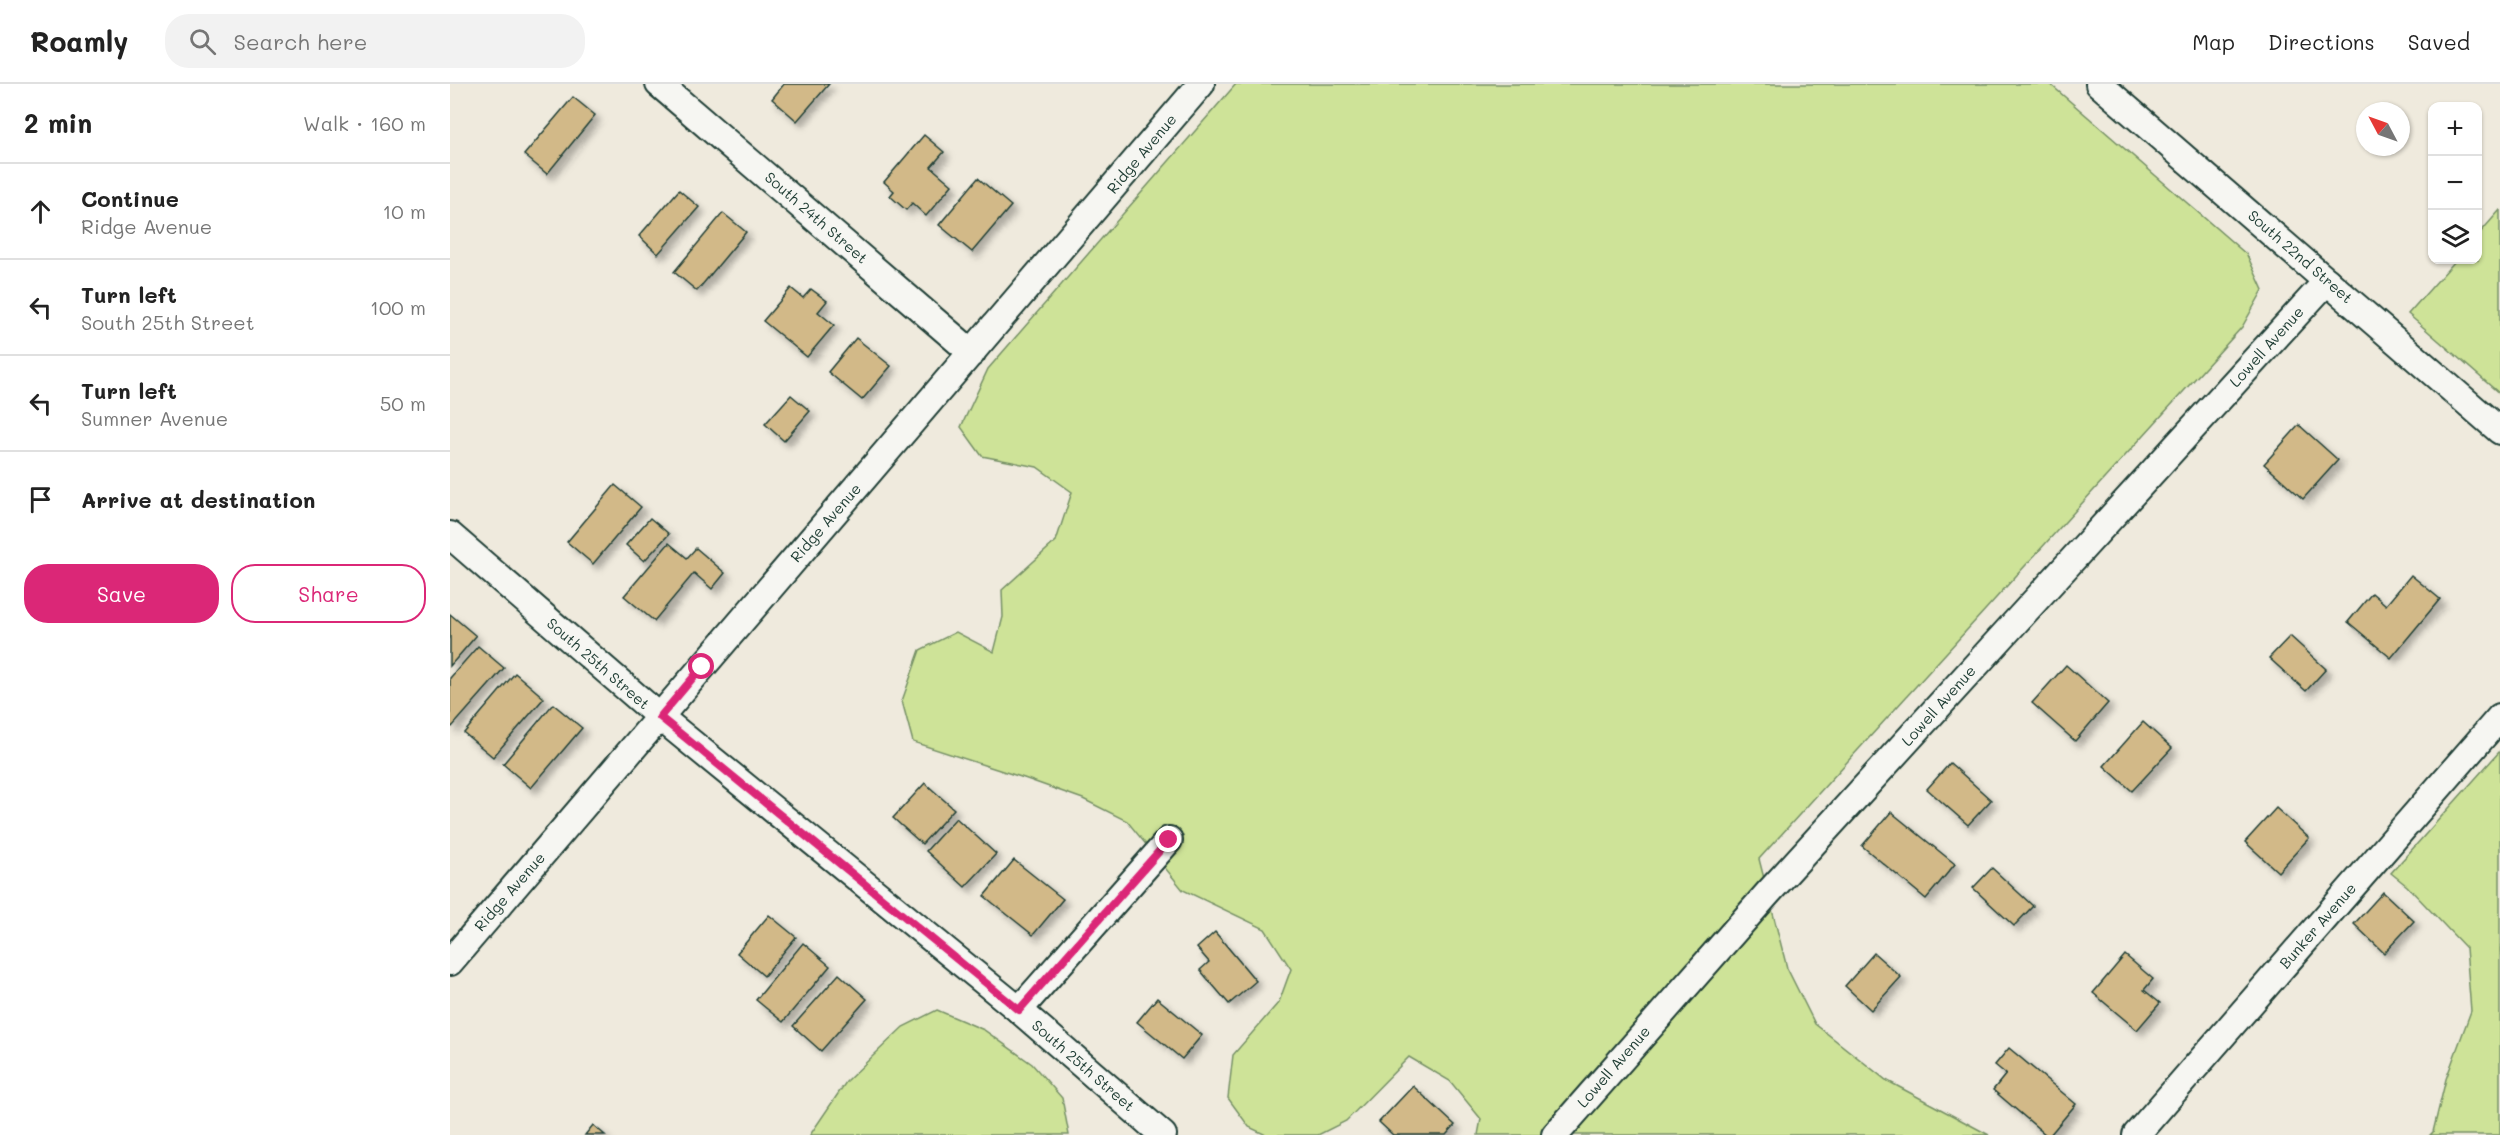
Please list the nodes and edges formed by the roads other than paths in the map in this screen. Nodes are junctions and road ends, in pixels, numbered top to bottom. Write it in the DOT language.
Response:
graph roads {
  1 [pos="659,84"];
  2 [pos="1201,84"];
  3 [pos="2099,84"];
  4 [pos="2328,281"];
  5 [pos="972,353"];
  6 [pos="2500,431"];
  7 [pos="450,535"];
  8 [pos="660,717"];
  9 [pos="2500,717"];
  10 [pos="1169,840"];
  11 [pos="450,962"];
  12 [pos="1019,1010"];
  13 [pos="1163,1135"];
  14 [pos="1555,1135"];
  15 [pos="2136,1135"];
  1 -- 5 [label="street, South 24th Street"];
  2 -- 5 [label="street, Ridge Avenue"];
  3 -- 4 [label="street, South 22nd Street"];
  4 -- 6 [label="street, South 22nd Street"];
  4 -- 14 [label="street, Lowell Avenue"];
  5 -- 8 [label="street, Ridge Avenue"];
  7 -- 8 [label="street, South 25th Street"];
  8 -- 11 [label="street, Ridge Avenue"];
  8 -- 12 [label="street, South 25th Street"];
  9 -- 15 [label="street, Bunker Avenue"];
  10 -- 12 [label="street"];
  12 -- 13 [label="street, South 25th Street"];
}
